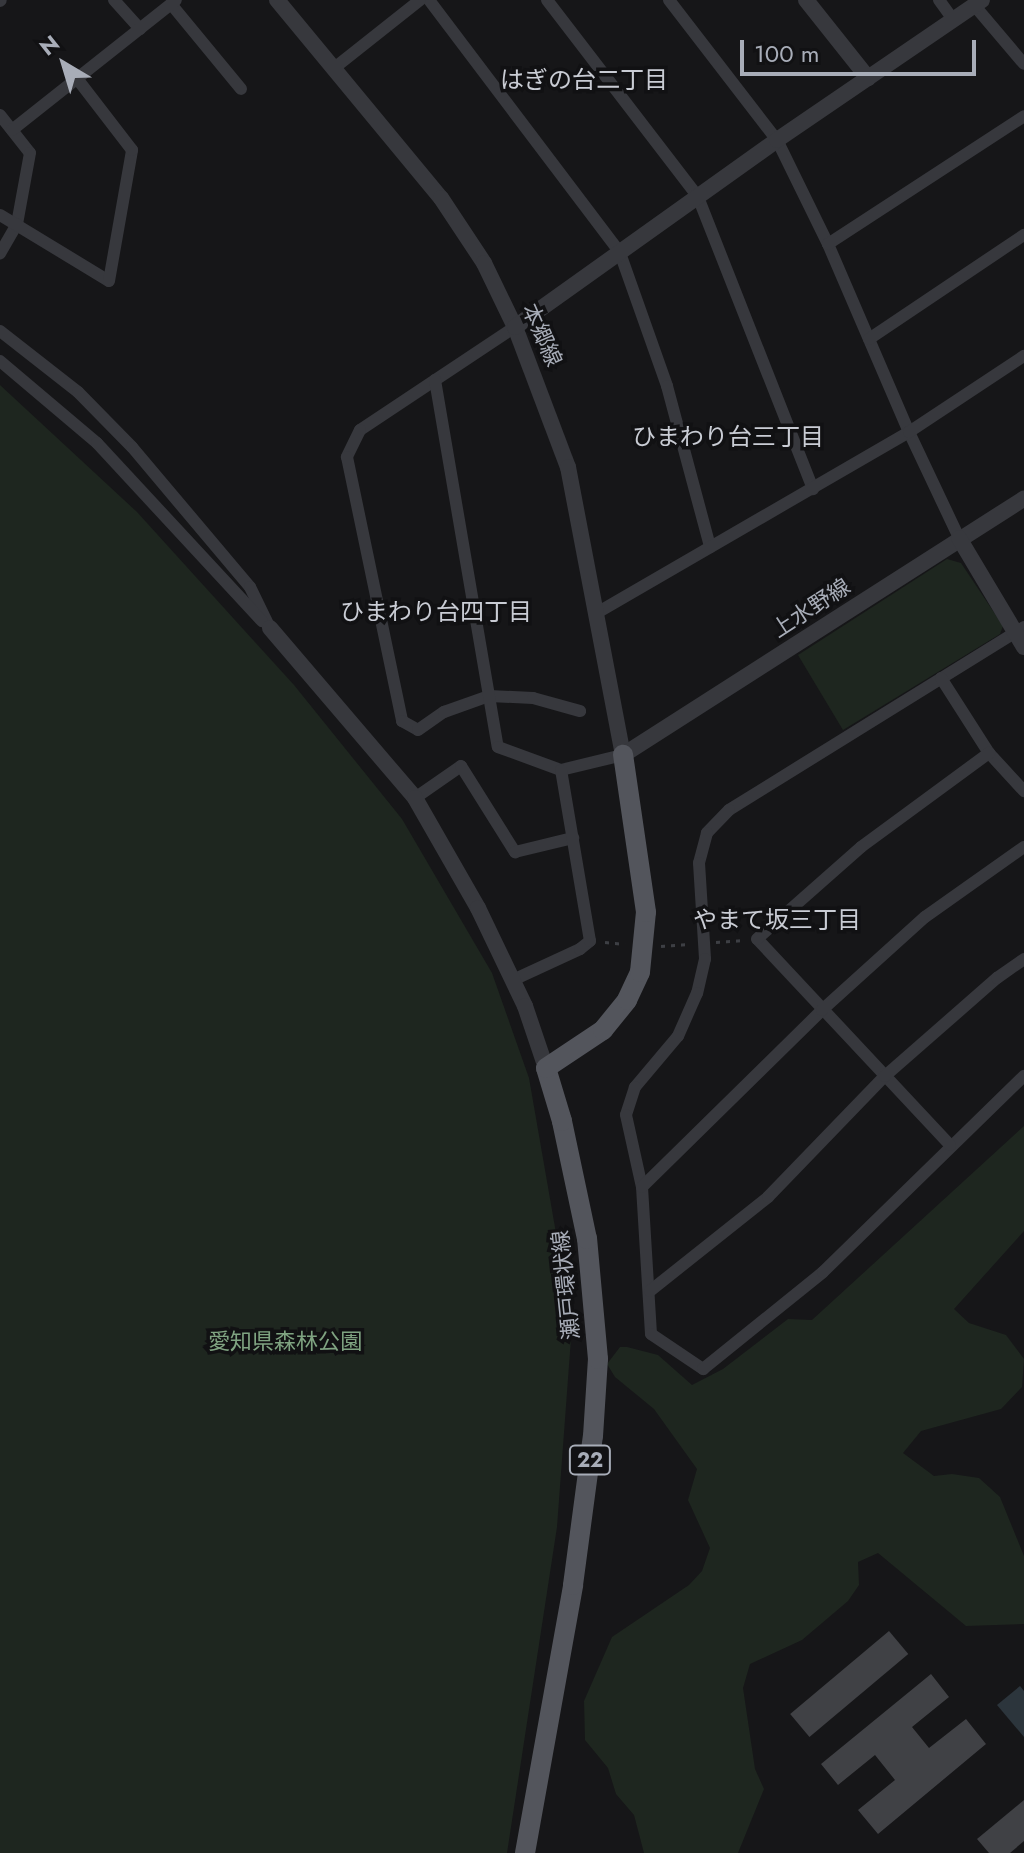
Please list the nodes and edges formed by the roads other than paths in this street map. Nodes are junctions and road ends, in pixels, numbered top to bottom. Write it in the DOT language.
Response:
graph roads {
  1 [pos="114,0"];
  2 [pos="277,0"];
  3 [pos="420,0"];
  4 [pos="429,0"];
  5 [pos="547,0"];
  6 [pos="669,0"];
  7 [pos="806,0"];
  8 [pos="939,0"];
  9 [pos="174,2"];
  10 [pos="978,3"];
  11 [pos="953,19"];
  12 [pos="140,29"];
  13 [pos="1024,64"];
  14 [pos="333,69"];
  15 [pos="868,78"];
  16 [pos="78,80"];
  17 [pos="241,89"];
  18 [pos="0,115"];
  19 [pos="1024,116"];
  20 [pos="12,130"];
  21 [pos="777,140"];
  22 [pos="698,197"];
  23 [pos="0,215"];
  24 [pos="17,224"];
  25 [pos="1024,235"];
  26 [pos="828,244"];
  27 [pos="620,253"];
  28 [pos="0,254"];
  29 [pos="515,327"];
  30 [pos="0,331"];
  31 [pos="869,339"];
  32 [pos="1024,356"];
  33 [pos="0,361"];
  34 [pos="435,380"];
  35 [pos="909,432"];
  36 [pos="813,489"];
  37 [pos="1024,499"];
  38 [pos="959,538"];
  39 [pos="710,547"];
  40 [pos="595,614"];
  41 [pos="270,628"];
  42 [pos="1021,635"];
  43 [pos="941,678"];
  44 [pos="489,696"];
  45 [pos="580,711"];
  46 [pos="989,753"];
  47 [pos="623,755"];
  48 [pos="561,770"];
  49 [pos="1024,791"];
  50 [pos="415,798"];
  51 [pos="573,838"];
  52 [pos="1024,847"];
  53 [pos="1024,959"];
  54 [pos="513,980"];
  55 [pos="822,1010"];
  56 [pos="546,1068"];
  57 [pos="885,1076"];
  58 [pos="1024,1076"];
  59 [pos="950,1145"];
  60 [pos="642,1187"];
  61 [pos="650,1291"];
  62 [pos="525,1853"];
  1 -- 12 [label="street"];
  2 -- 14 [label="street, 本郷線"];
  3 -- 14 [label="street"];
  4 -- 27 [label="street"];
  5 -- 22 [label="street"];
  6 -- 21 [label="street"];
  7 -- 15 [label="street"];
  8 -- 11 [label="street"];
  9 -- 12 [label="street"];
  9 -- 17 [label="street"];
  10 -- 11 [label="street"];
  10 -- 13 [label="street"];
  11 -- 15 [label="street"];
  12 -- 16 [label="street"];
  14 -- 29 [label="street, 本郷線"];
  15 -- 21 [label="street"];
  16 -- 20 [label="street"];
  16 -- 24 [label="street"];
  18 -- 20 [label="street"];
  19 -- 26 [label="street"];
  20 -- 24 [label="street"];
  21 -- 22 [label="street"];
  21 -- 26 [label="street"];
  22 -- 27 [label="street"];
  22 -- 36 [label="street"];
  23 -- 24 [label="street"];
  24 -- 28 [label="street"];
  25 -- 31 [label="street"];
  26 -- 31 [label="street"];
  27 -- 29 [label="street"];
  27 -- 39 [label="street"];
  29 -- 34 [label="street"];
  29 -- 40 [label="street, 本郷線"];
  30 -- 41 [label="street"];
  31 -- 35 [label="street"];
  32 -- 35 [label="street"];
  33 -- 41 [label="street"];
  34 -- 44 [label="street"];
  34 -- 44 [label="street"];
  35 -- 36 [label="street"];
  35 -- 38 [label="street"];
  36 -- 39 [label="street"];
  37 -- 38 [label="street, 上水野線"];
  38 -- 42 [label="street"];
  38 -- 47 [label="street, 上水野線"];
  39 -- 40 [label="street"];
  40 -- 47 [label="street, 本郷線"];
  41 -- 50 [label="street"];
  42 -- 43 [label="street"];
  43 -- 46 [label="street"];
  43 -- 60 [label="street"];
  44 -- 45 [label="street"];
  44 -- 48 [label="street"];
  46 -- 49 [label="street"];
  46 -- 55 [label="street"];
  47 -- 48 [label="street"];
  47 -- 56 [label="main road"];
  48 -- 51 [label="street"];
  50 -- 51 [label="street"];
  50 -- 54 [label="street"];
  51 -- 54 [label="street"];
  52 -- 55 [label="street"];
  53 -- 57 [label="street"];
  54 -- 56 [label="street"];
  55 -- 57 [label="street"];
  55 -- 60 [label="street"];
  56 -- 62 [label="main road, 瀬戸環状線 / 22"];
  57 -- 59 [label="street"];
  57 -- 61 [label="street"];
  58 -- 59 [label="street"];
  59 -- 61 [label="street"];
  60 -- 61 [label="street"];
}
